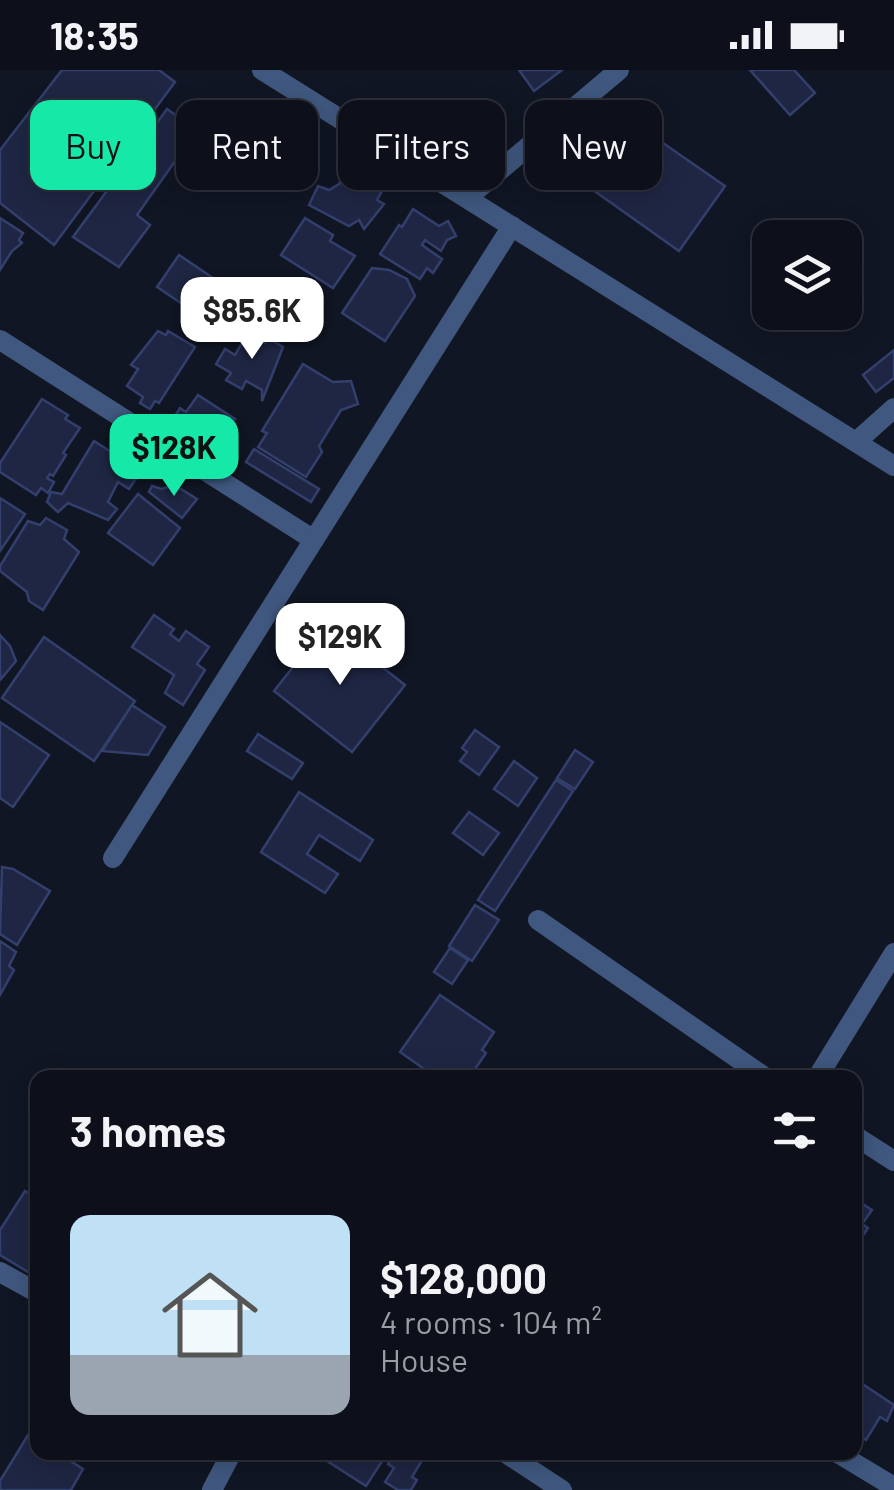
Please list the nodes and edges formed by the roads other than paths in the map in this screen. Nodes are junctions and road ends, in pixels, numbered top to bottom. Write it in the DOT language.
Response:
graph roads {
  1 [pos="262,70"];
  2 [pos="620,70"];
  3 [pos="466,198"];
  4 [pos="512,226"];
  5 [pos="0,340"];
  6 [pos="894,408"];
  7 [pos="856,442"];
  8 [pos="894,466"];
  9 [pos="314,540"];
  10 [pos="112,858"];
  11 [pos="538,920"];
  12 [pos="894,953"];
  13 [pos="754,1070"];
  14 [pos="823,1070"];
  15 [pos="862,1140"];
  16 [pos="894,1161"];
  17 [pos="0,1272"];
  18 [pos="30,1289"];
  19 [pos="228,1460"];
  20 [pos="516,1460"];
  21 [pos="849,1460"];
  22 [pos="894,1487"];
  23 [pos="212,1490"];
  24 [pos="562,1490"];
  1 -- 3 [label="street"];
  2 -- 3 [label="street"];
  3 -- 4 [label="street"];
  4 -- 7 [label="street"];
  4 -- 9 [label="street"];
  5 -- 9 [label="street"];
  6 -- 7 [label="street"];
  7 -- 8 [label="street"];
  9 -- 10 [label="street"];
  11 -- 13 [label="street"];
  12 -- 14 [label="street"];
  15 -- 16 [label="street"];
  17 -- 18 [label="street"];
  19 -- 23 [label="street"];
  20 -- 24 [label="street"];
  21 -- 22 [label="street"];
}
